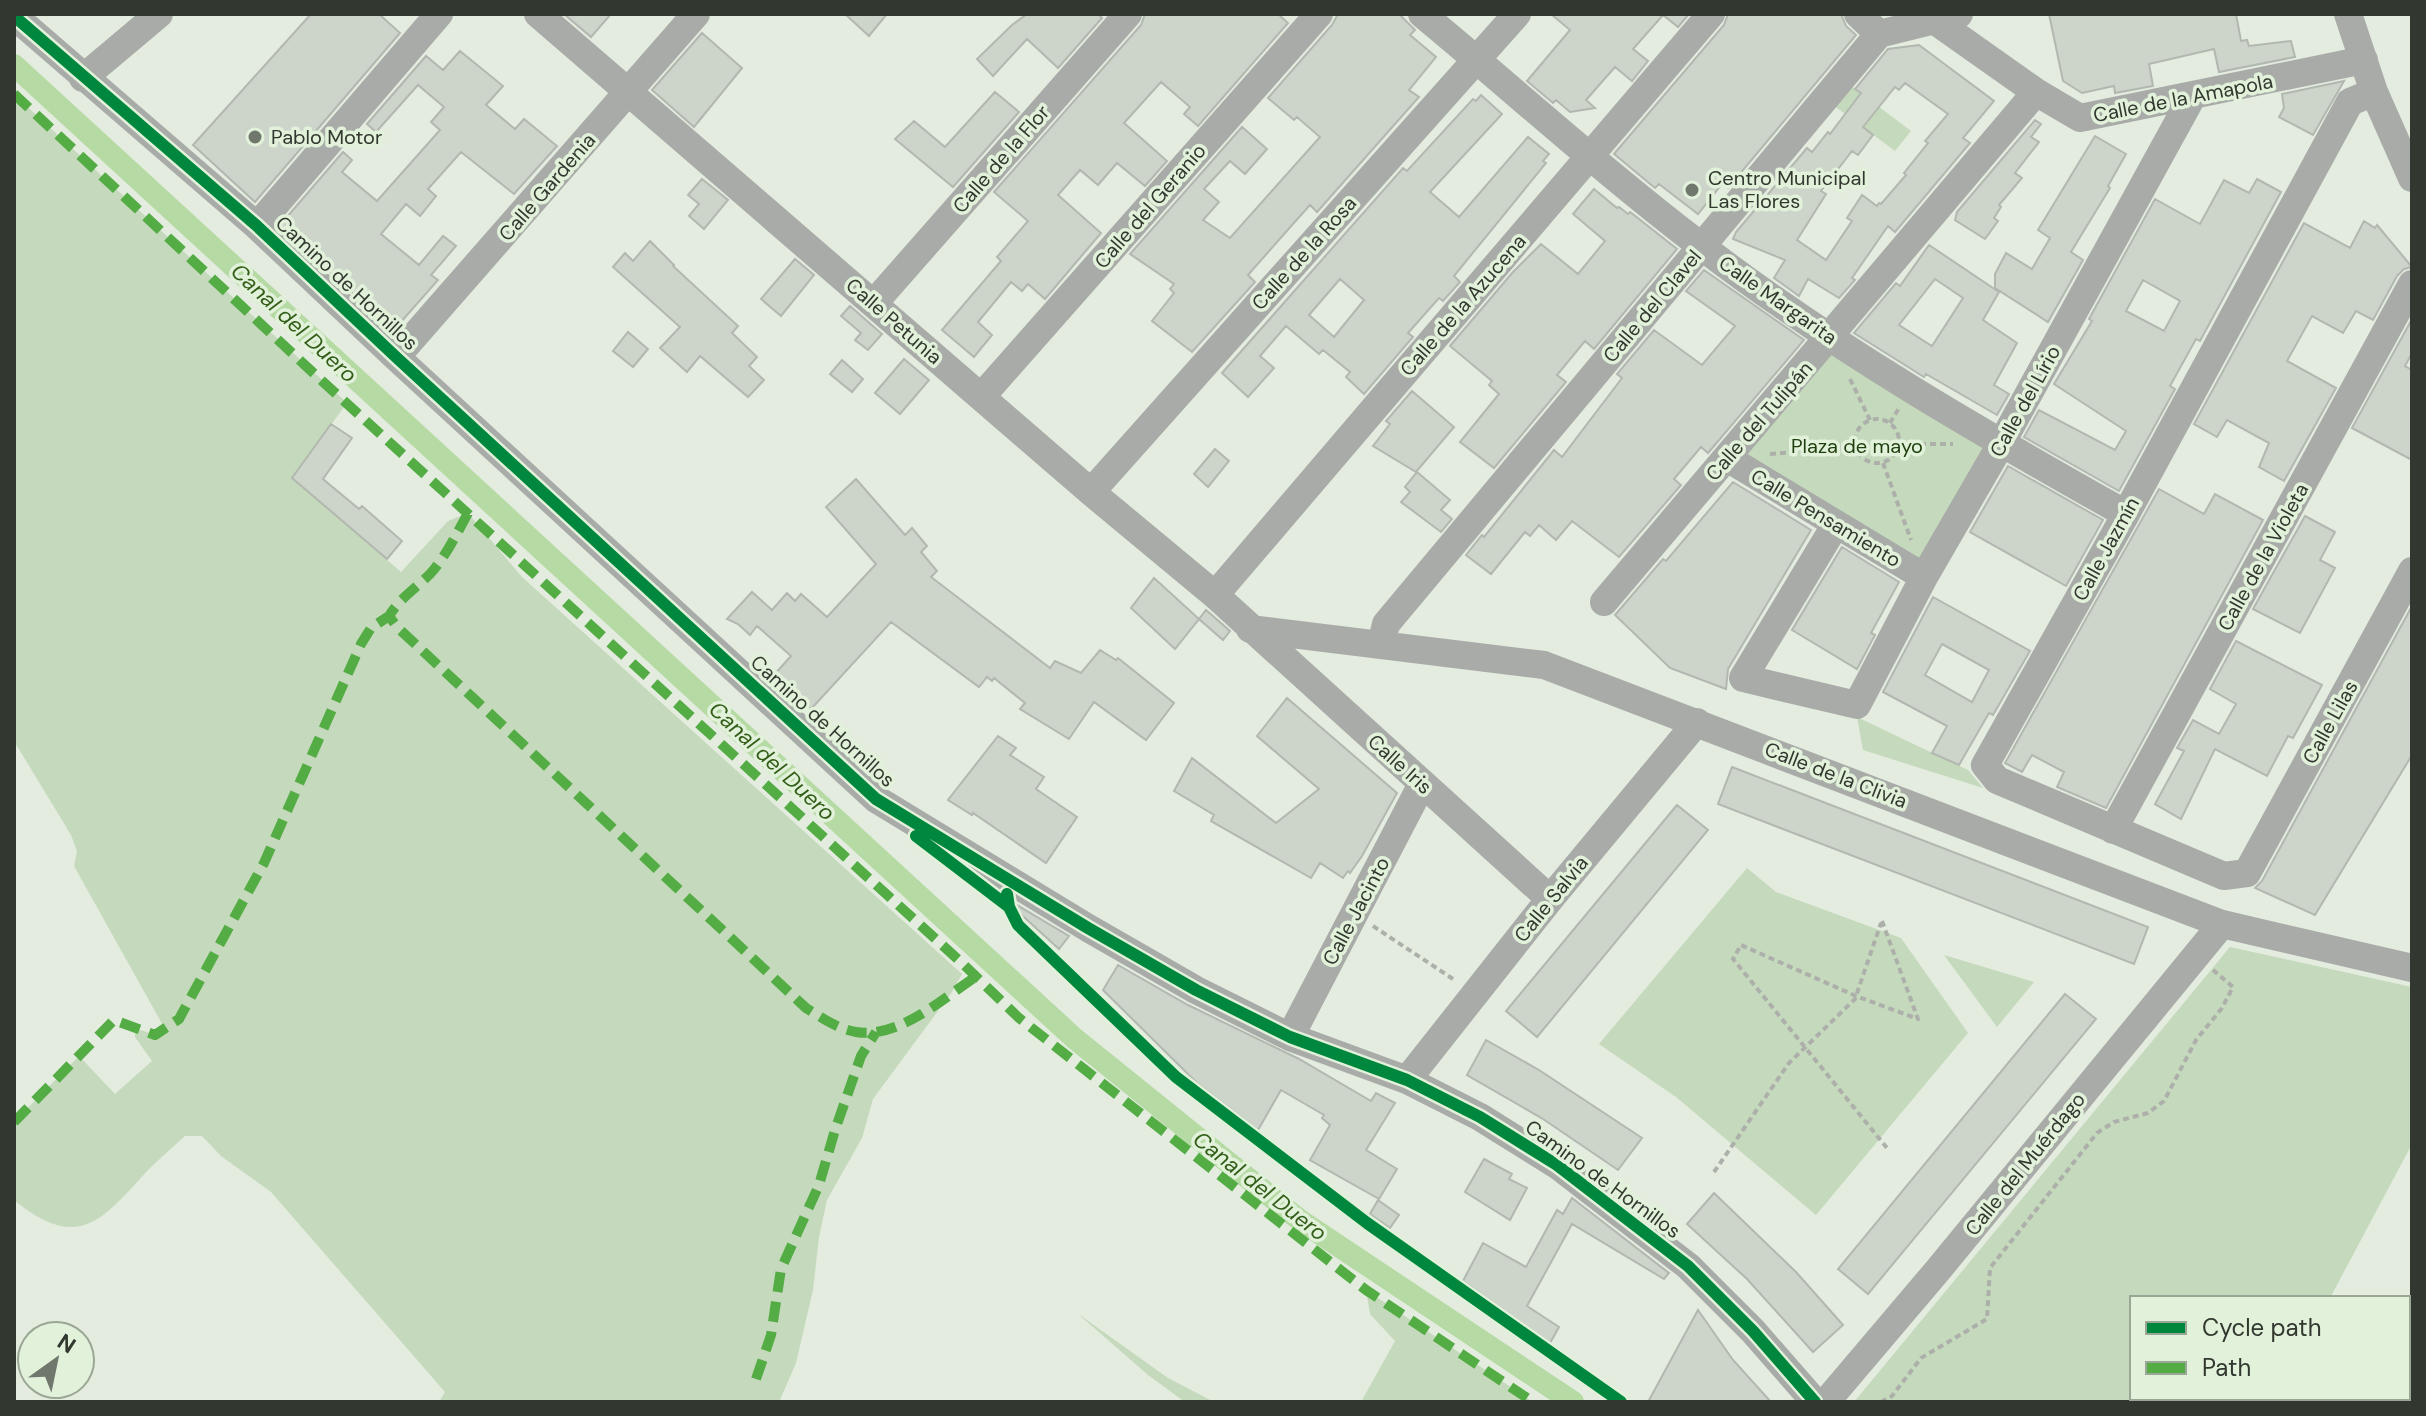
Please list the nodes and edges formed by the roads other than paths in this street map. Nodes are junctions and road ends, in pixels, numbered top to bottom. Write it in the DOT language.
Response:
graph roads {
  1 [pos="159,14"];
  2 [pos="439,14"];
  3 [pos="538,14"];
  4 [pos="696,14"];
  5 [pos="1128,14"];
  6 [pos="1319,14"];
  7 [pos="1422,14"];
  8 [pos="1517,14"];
  9 [pos="1711,14"];
  10 [pos="1858,14"];
  11 [pos="2348,14"];
  12 [pos="14,16"];
  13 [pos="1946,17"];
  14 [pos="1879,34"];
  15 [pos="1476,59"];
  16 [pos="2364,60"];
  17 [pos="83,78"];
  18 [pos="630,92"];
  19 [pos="2036,92"];
  20 [pos="2374,92"];
  21 [pos="2192,97"];
  22 [pos="1591,155"];
  23 [pos="2412,178"];
  24 [pos="257,226"];
  25 [pos="1701,247"];
  26 [pos="2412,284"];
  27 [pos="874,303"];
  28 [pos="1830,338"];
  29 [pos="396,357"];
  30 [pos="981,397"];
  31 [pos="2001,444"];
  32 [pos="1727,458"];
  33 [pos="1091,492"];
  34 [pos="2126,514"];
  35 [pos="1836,524"];
  36 [pos="2412,571"];
  37 [pos="1924,577"];
  38 [pos="1215,595"];
  39 [pos="1604,602"];
  40 [pos="1250,629"];
  41 [pos="1381,645"];
  42 [pos="1697,722"];
  43 [pos="1422,784"];
  44 [pos="2113,830"];
  45 [pos="2247,873"];
  46 [pos="1550,899"];
  47 [pos="2222,924"];
  48 [pos="2412,968"];
  49 [pos="1290,1037"];
  50 [pos="1407,1080"];
  51 [pos="1815,1402"];
  52 [pos="1826,1402"];
  1 -- 17 [label="street"];
  2 -- 24 [label="street"];
  3 -- 18 [label="street, Calle Petunia"];
  4 -- 18 [label="street, Calle Gardenia"];
  5 -- 27 [label="street, Calle de la Flor"];
  6 -- 30 [label="street, Calle del Geranio"];
  7 -- 15 [label="street, Calle Margarita"];
  8 -- 15 [label="street, Calle de la Rosa"];
  9 -- 22 [label="street, Calle de la Azucena"];
  10 -- 14 [label="street"];
  11 -- 16 [label="street"];
  12 -- 17 [label="street, Camino de Hornillos"];
  13 -- 14 [label="street"];
  13 -- 19 [label="street, Calle de la Amapola"];
  14 -- 25 [label="street, Calle del Clavel"];
  15 -- 22 [label="street, Calle Margarita"];
  15 -- 33 [label="street, Calle de la Rosa"];
  16 -- 20 [label="street"];
  16 -- 21 [label="street, Calle de la Amapola"];
  17 -- 24 [label="street, Camino de Hornillos"];
  18 -- 27 [label="street, Calle Petunia"];
  18 -- 29 [label="street, Calle Gardenia"];
  19 -- 21 [label="street, Calle de la Amapola"];
  19 -- 28 [label="street, Calle del Tulipán"];
  20 -- 23 [label="street"];
  20 -- 34 [label="street, Calle Jazmín"];
  21 -- 31 [label="street, Calle del Lírio"];
  22 -- 25 [label="street, Calle Margarita"];
  22 -- 38 [label="street, Calle de la Azucena"];
  24 -- 29 [label="street, Camino de Hornillos"];
  25 -- 28 [label="street, Calle Margarita"];
  25 -- 41 [label="street, Calle del Clavel"];
  26 -- 44 [label="street, Calle de la Violeta"];
  27 -- 30 [label="street, Calle Petunia"];
  28 -- 31 [label="street, Calle Margarita"];
  28 -- 32 [label="street, Calle del Tulipán"];
  29 -- 49 [label="street, Camino de Hornillos"];
  30 -- 33 [label="street, Calle Petunia"];
  31 -- 34 [label="street, Calle Margarita"];
  31 -- 37 [label="street, Calle del Lírio"];
  32 -- 35 [label="street, Calle Pensamiento"];
  32 -- 39 [label="street, Calle del Tulipán"];
  33 -- 38 [label="street, Calle Petunia"];
  34 -- 44 [label="street, Calle Jazmín"];
  35 -- 37 [label="street, Calle Pensamiento"];
  35 -- 37 [label="street, Calle del Lírio"];
  36 -- 45 [label="street, Calle Lilas"];
  38 -- 40 [label="street, Calle Petunia"];
  40 -- 41 [label="street, Calle de la Clivia"];
  40 -- 43 [label="street, Calle Iris"];
  41 -- 42 [label="street, Calle de la Clivia"];
  42 -- 46 [label="street, Calle Salvia"];
  42 -- 47 [label="street, Calle de la Clivia"];
  43 -- 46 [label="street, Calle Iris"];
  43 -- 49 [label="street, Calle Jacinto"];
  44 -- 45 [label="street, Calle Jazmín"];
  46 -- 50 [label="street, Calle Salvia"];
  47 -- 48 [label="street, Calle de la Clivia"];
  47 -- 52 [label="street, Calle del Muérdago"];
  49 -- 50 [label="street, Camino de Hornillos"];
  50 -- 51 [label="street, Camino de Hornillos"];
}
